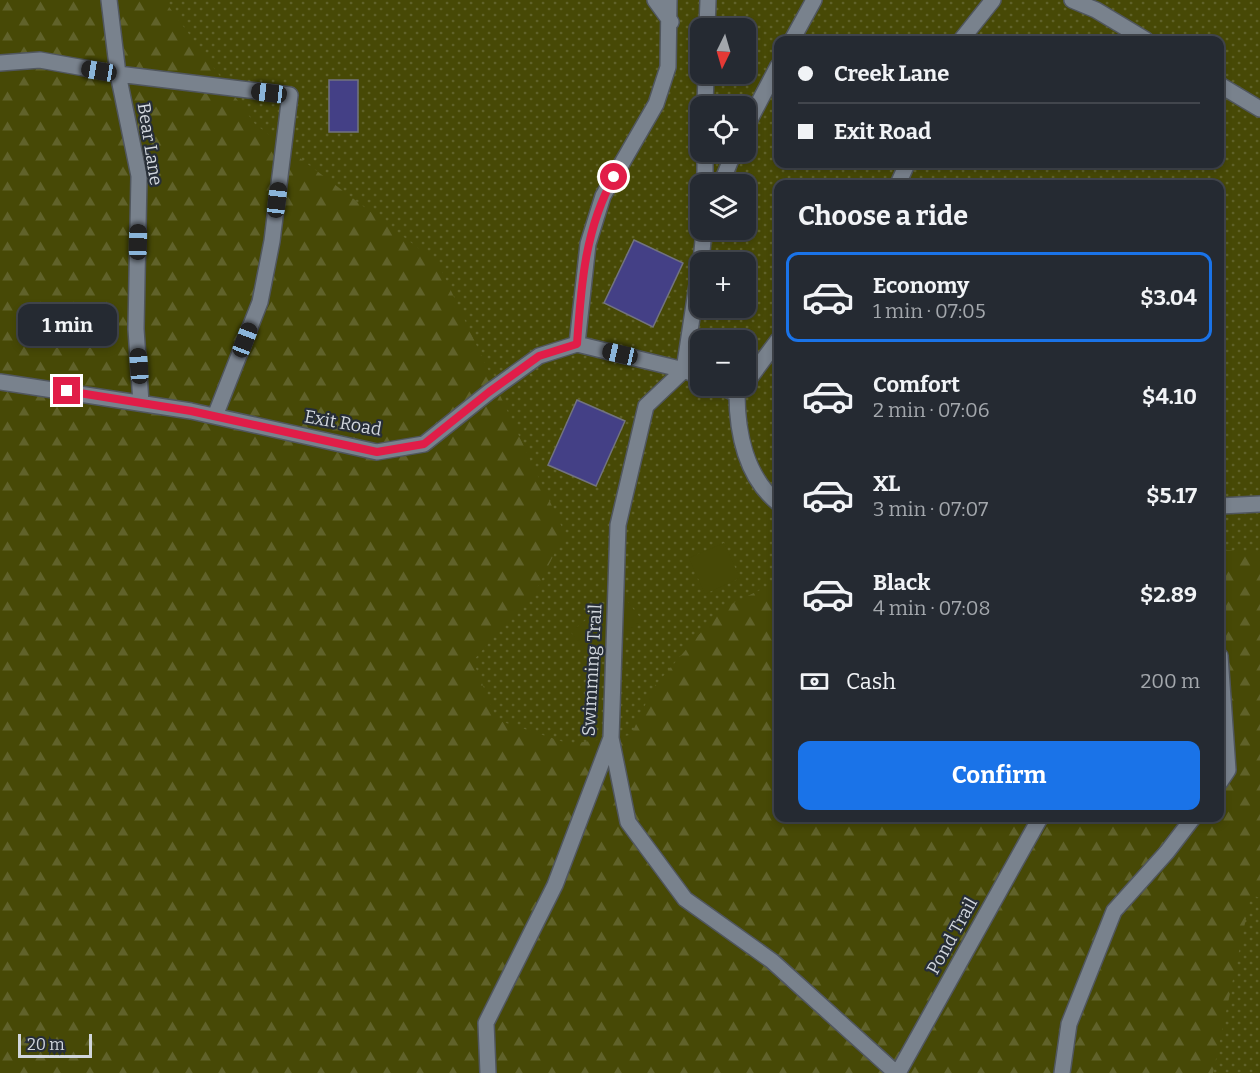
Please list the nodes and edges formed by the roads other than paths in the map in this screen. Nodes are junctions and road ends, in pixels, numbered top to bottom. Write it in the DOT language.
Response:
graph roads {
  1 [pos="109,0"];
  2 [pos="655,0"];
  3 [pos="669,0"];
  4 [pos="708,0"];
  5 [pos="814,0"];
  6 [pos="993,0"];
  7 [pos="1072,0"];
  8 [pos="707,18"];
  9 [pos="671,22"];
  10 [pos="794,36"];
  11 [pos="964,36"];
  12 [pos="1139,36"];
  13 [pos="0,63"];
  14 [pos="118,74"];
  15 [pos="774,74"];
  16 [pos="1224,87"];
  17 [pos="756,108"];
  18 [pos="1260,109"];
  19 [pos="692,318"];
  20 [pos="577,344"];
  21 [pos="774,345"];
  22 [pos="756,369"];
  23 [pos="684,370"];
  24 [pos="690,373"];
  25 [pos="0,382"];
  26 [pos="741,396"];
  27 [pos="141,403"];
  28 [pos="215,416"];
  29 [pos="774,500"];
  30 [pos="1260,504"];
  31 [pos="1224,506"];
  32 [pos="1224,713"];
  33 [pos="611,738"];
  34 [pos="1224,776"];
  35 [pos="1039,822"];
  36 [pos="1190,822"];
  37 [pos="488,1073"];
  38 [pos="897,1073"];
  39 [pos="1062,1073"];
  1 -- 14 [label="lane, Bear Lane"];
  2 -- 9 [label="lane"];
  3 -- 9 [label="lane"];
  4 -- 8 [label="lane"];
  5 -- 10 [label="lane"];
  6 -- 11 [label="lane"];
  7 -- 12 [label="lane"];
  9 -- 20 [label="lane"];
  13 -- 14 [label="lane"];
  14 -- 27 [label="lane, Bear Lane"];
  14 -- 28 [label="lane"];
  15 -- 17 [label="lane"];
  16 -- 18 [label="lane"];
  19 -- 23 [label="lane"];
  20 -- 23 [label="lane"];
  20 -- 28 [label="lane, Exit Road"];
  21 -- 22 [label="lane"];
  23 -- 24 [label="lane"];
  23 -- 33 [label="lane, Swimming Trail"];
  25 -- 27 [label="lane, Exit Road"];
  26 -- 29 [label="lane"];
  27 -- 28 [label="lane, Exit Road"];
  30 -- 31 [label="lane"];
  32 -- 34 [label="lane"];
  33 -- 37 [label="lane, Swimming Trail"];
  33 -- 38 [label="lane"];
  35 -- 38 [label="lane, Pond Trail"];
  36 -- 39 [label="lane"];
}
